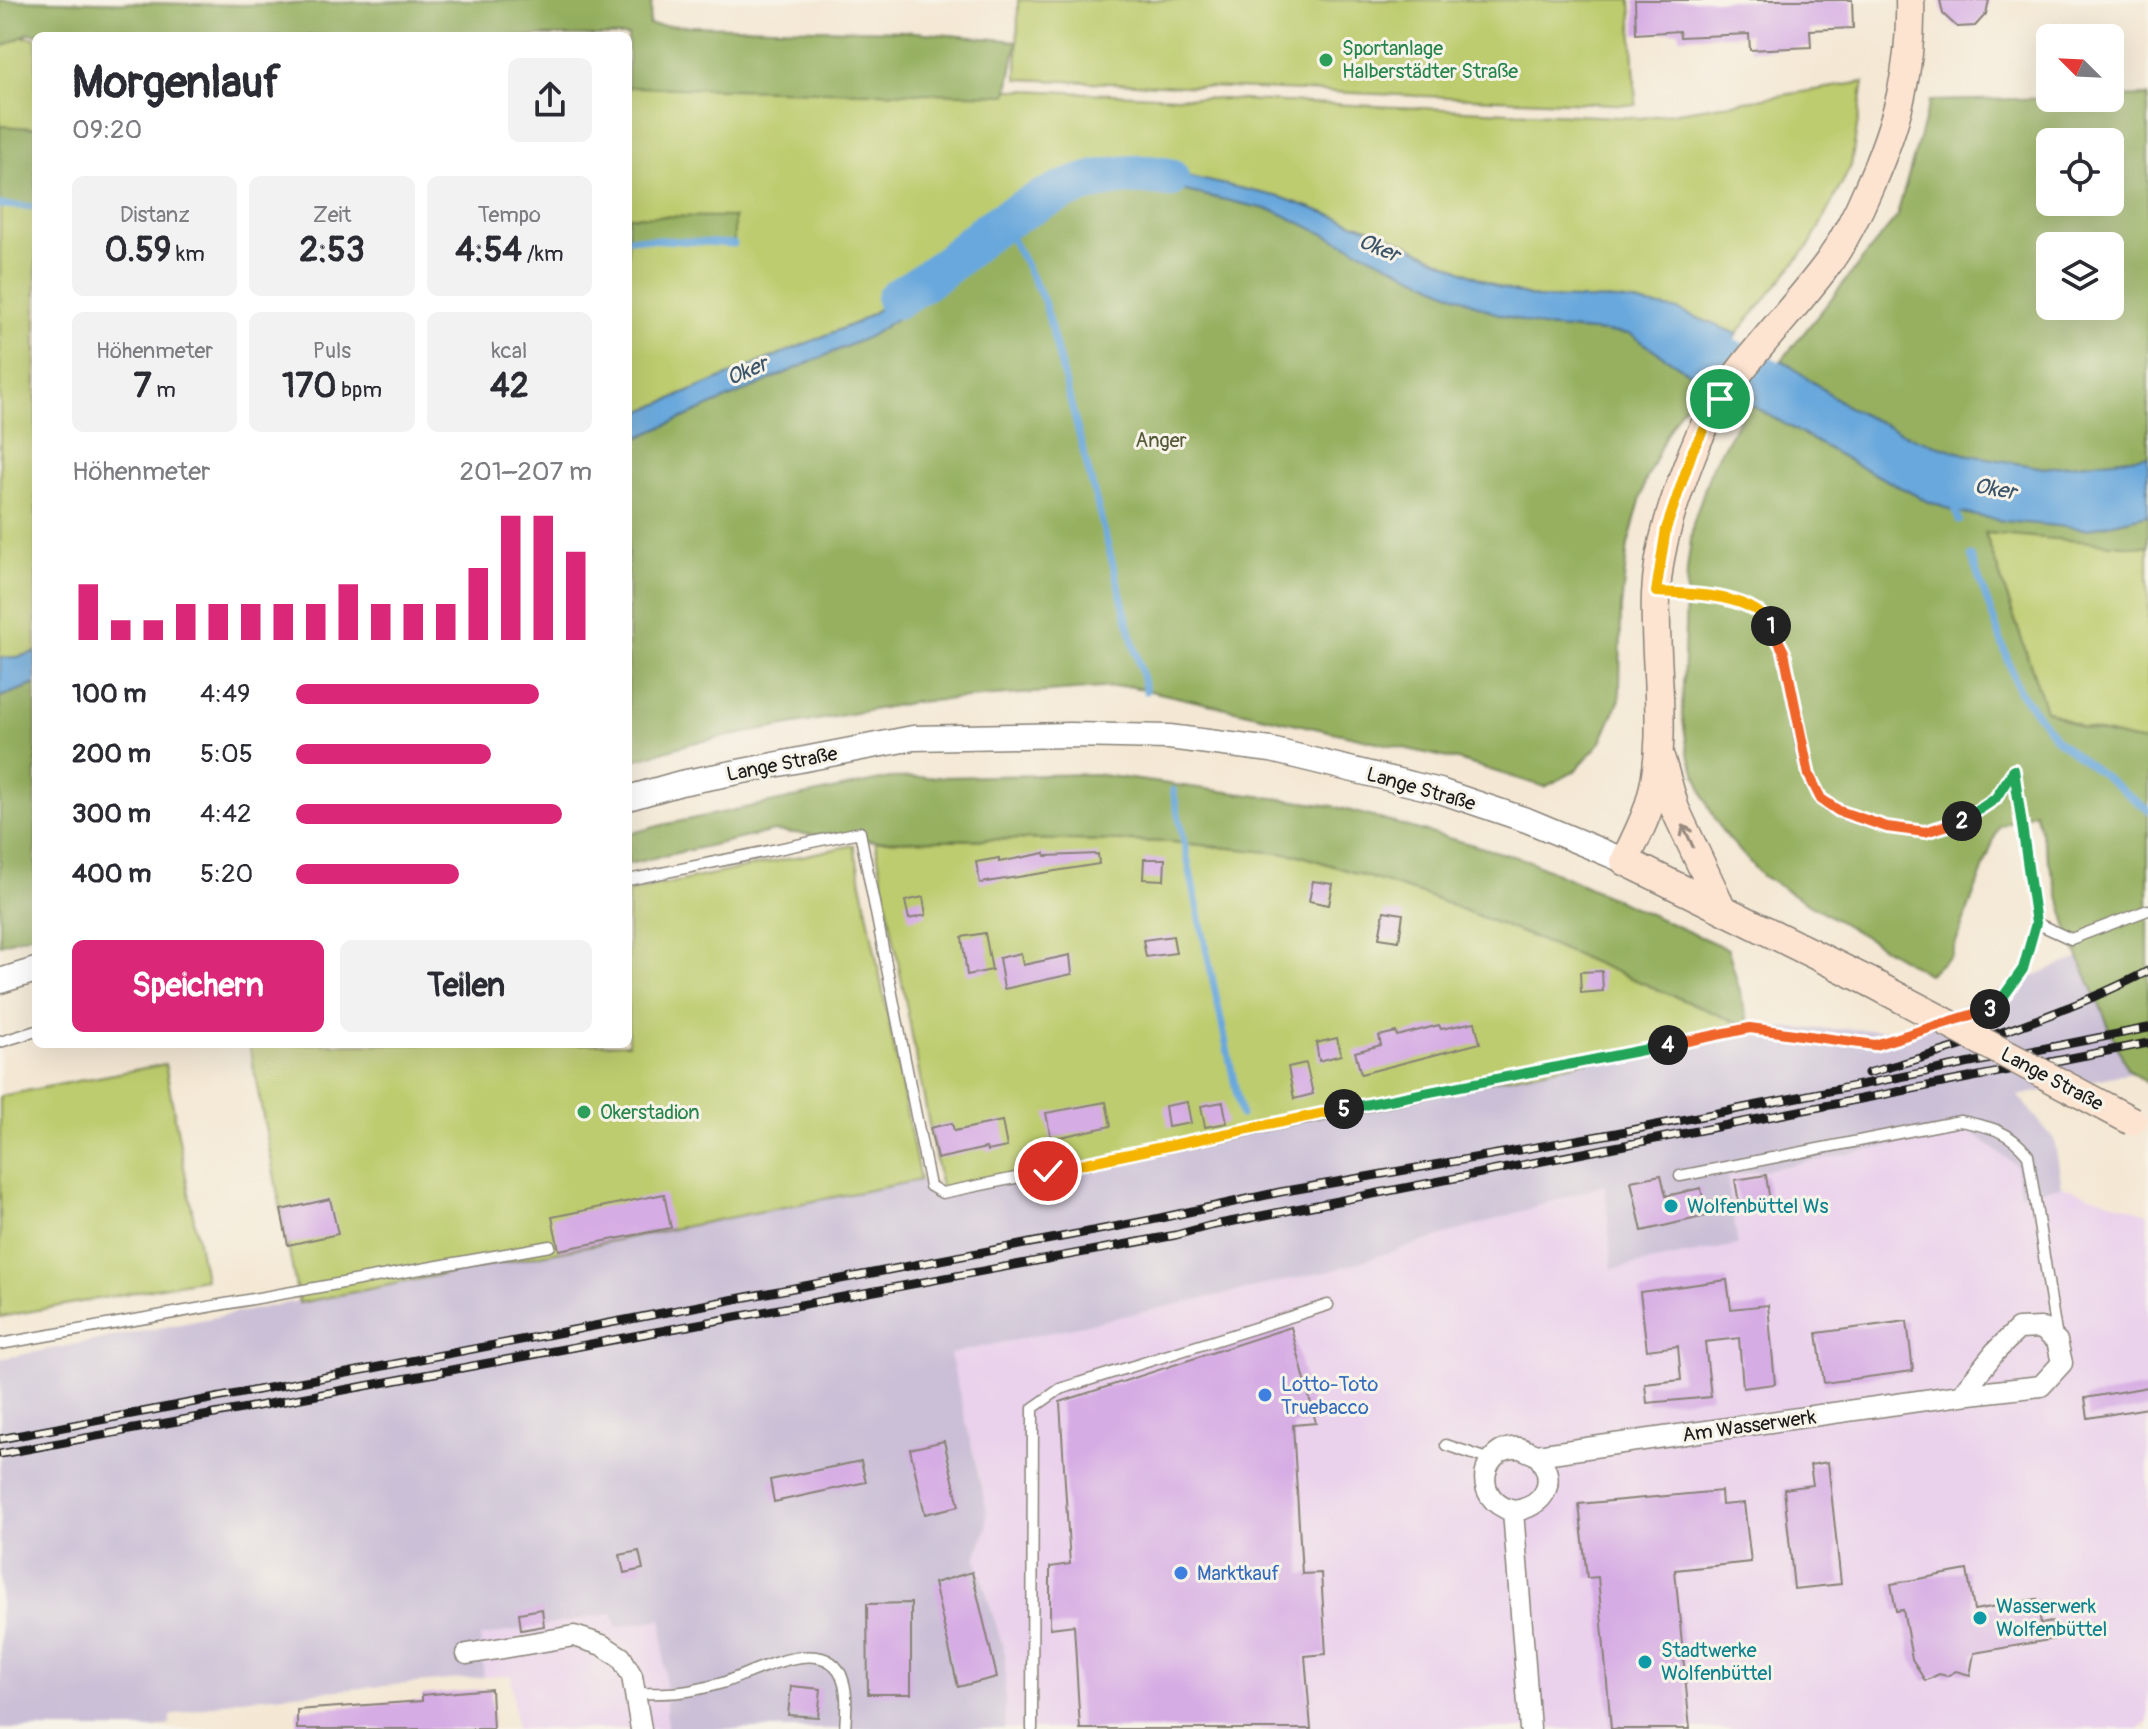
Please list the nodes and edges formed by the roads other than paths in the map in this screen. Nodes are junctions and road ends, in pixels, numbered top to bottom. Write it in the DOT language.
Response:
graph roads {
  1 [pos="1910,0"];
  2 [pos="1656,592"];
  3 [pos="1658,751"];
  4 [pos="632,797"];
  5 [pos="1625,861"];
  6 [pos="632,879"];
  7 [pos="1721,907"];
  8 [pos="2148,910"];
  9 [pos="2036,923"];
  10 [pos="32,971"];
  11 [pos="0,981"];
  12 [pos="32,1032"];
  13 [pos="0,1042"];
  14 [pos="2140,1126"];
  15 [pos="1680,1176"];
  16 [pos="550,1246"];
  17 [pos="1328,1305"];
  18 [pos="2057,1341"];
  19 [pos="0,1344"];
  20 [pos="1961,1395"];
  21 [pos="1446,1445"];
  22 [pos="1537,1455"];
  23 [pos="1491,1460"];
  24 [pos="1513,1511"];
  25 [pos="467,1654"];
  26 [pos="637,1693"];
  27 [pos="641,1729"];
  28 [pos="845,1729"];
  29 [pos="1032,1729"];
  30 [pos="1530,1729"];
  1 -- 2 [label="main road"];
  2 -- 3 [label="main road"];
  2 -- 9 [label="lane"];
  3 -- 5 [label="main road"];
  7 -- 3 [label="main road, one-way"];
  4 -- 5 [label="street, Lange Straße"];
  5 -- 7 [label="main road, Lange Straße"];
  6 -- 9 [label="lane"];
  7 -- 14 [label="main road, Lange Straße, bridge"];
  8 -- 9 [label="lane"];
  10 -- 11 [label="street"];
  12 -- 13 [label="lane"];
  15 -- 18 [label="lane"];
  16 -- 19 [label="lane"];
  17 -- 29 [label="lane"];
  18 -- 20 [label="street"];
  18 -- 20 [label="street, Am Wasserwerk"];
  20 -- 22 [label="street, Am Wasserwerk"];
  21 -- 23 [label="lane"];
  22 -- 23 [label="street, Am Wasserwerk"];
  22 -- 24 [label="street"];
  23 -- 24 [label="street"];
  24 -- 30 [label="street"];
  25 -- 26 [label="street"];
  26 -- 27 [label="street"];
  26 -- 28 [label="lane"];
}
